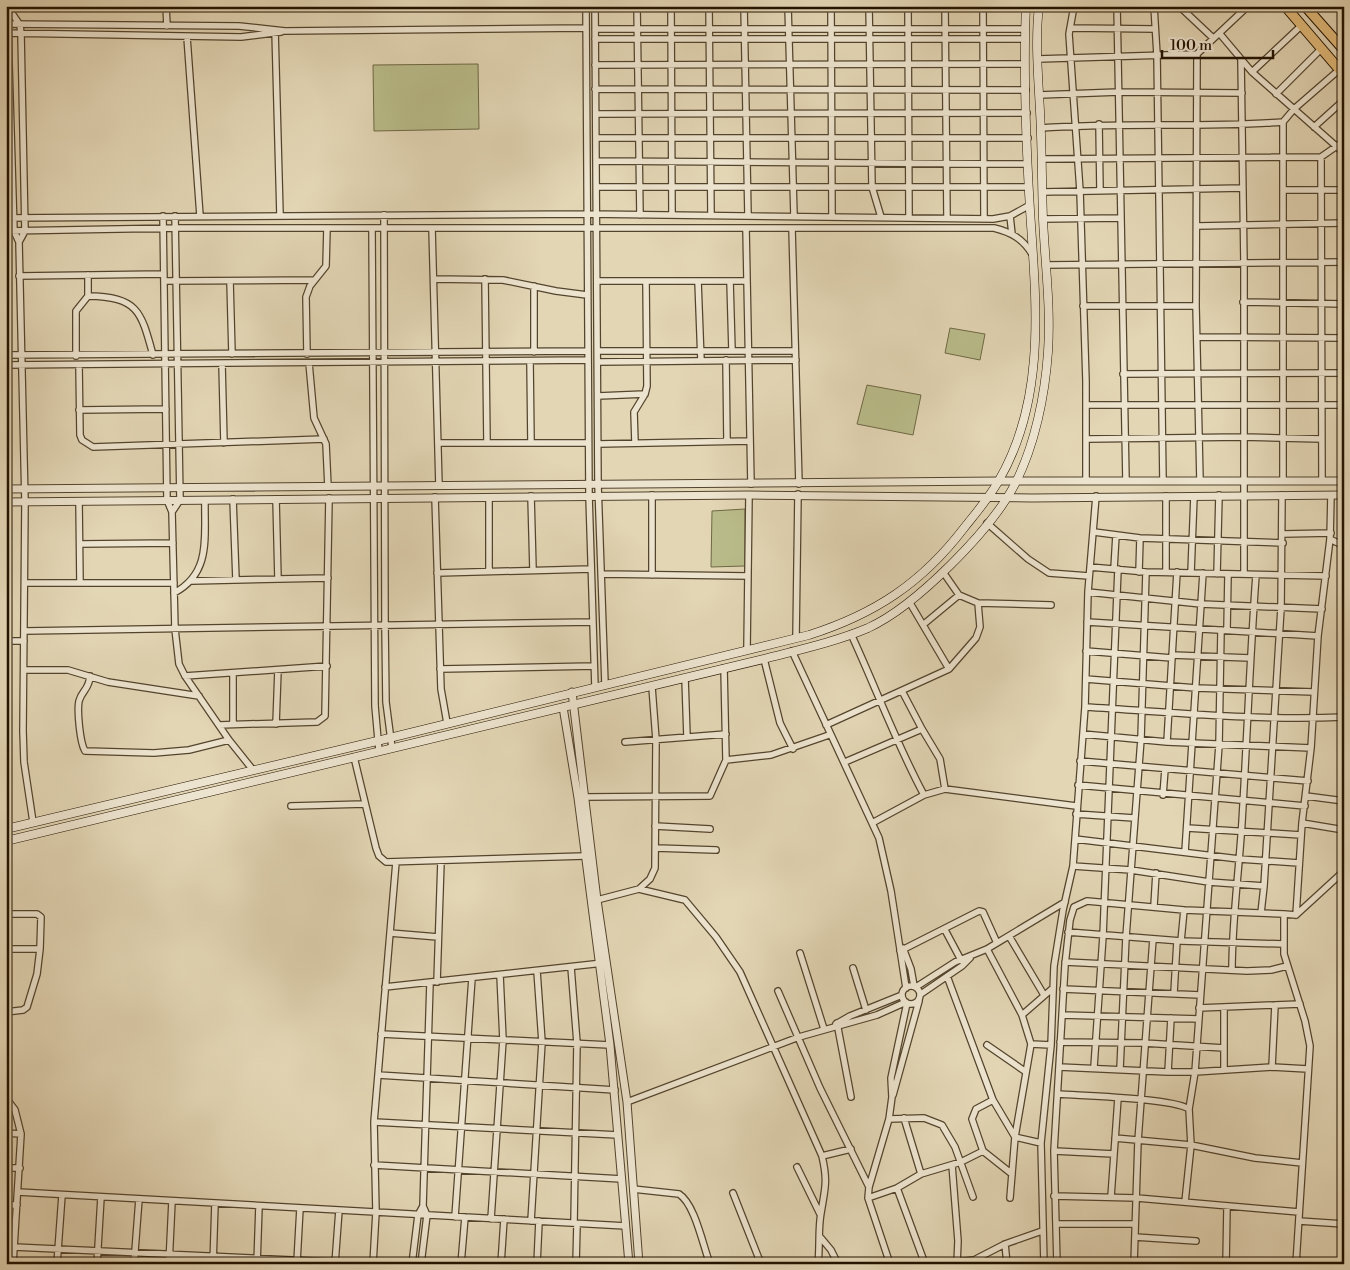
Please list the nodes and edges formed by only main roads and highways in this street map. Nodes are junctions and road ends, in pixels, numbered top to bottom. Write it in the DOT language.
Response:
graph roads {
  1 [pos="1026,6"];
  2 [pos="1039,6"];
  3 [pos="1285,6"];
  4 [pos="1305,6"];
  5 [pos="1344,50"];
  6 [pos="1342,72"];
  7 [pos="6,828"];
  8 [pos="6,841"];
  1 -- 7 [label="main road"];
  2 -- 8 [label="main road"];
  3 -- 6 [label="main road"];
  4 -- 5 [label="main road"];
}
